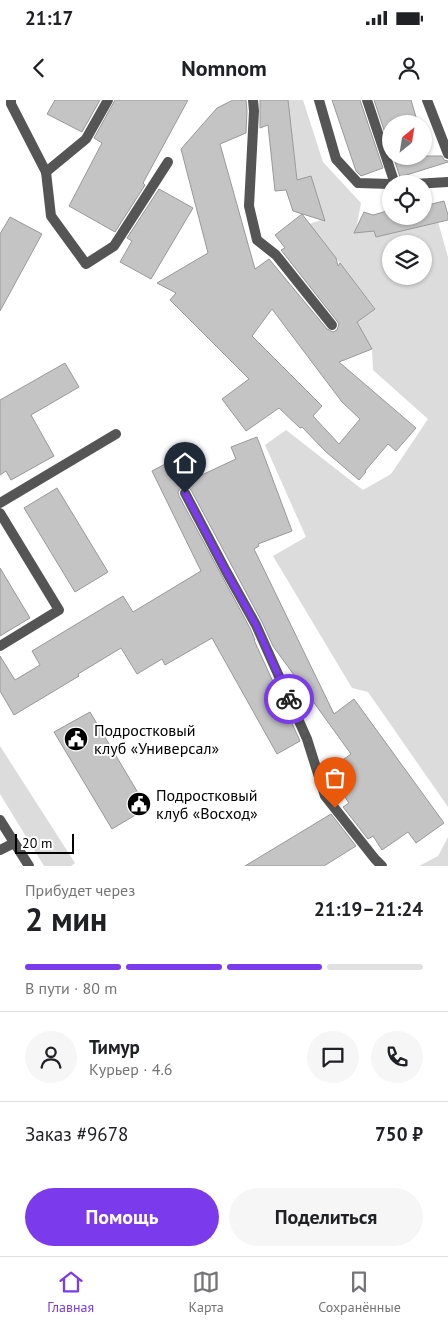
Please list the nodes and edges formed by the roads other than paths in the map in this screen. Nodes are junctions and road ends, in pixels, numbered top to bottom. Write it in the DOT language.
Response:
graph roads {
  1 [pos="11,100"];
  2 [pos="108,100"];
  3 [pos="253,100"];
  4 [pos="318,100"];
  5 [pos="367,100"];
  6 [pos="427,100"];
  7 [pos="448,154"];
  8 [pos="168,162"];
  9 [pos="46,172"];
  10 [pos="390,175"];
  11 [pos="448,182"];
  12 [pos="432,183"];
  13 [pos="382,184"];
  14 [pos="332,326"];
  15 [pos="116,434"];
  16 [pos="185,493"];
  17 [pos="0,503"];
  18 [pos="0,513"];
  19 [pos="0,646"];
  20 [pos="0,820"];
  21 [pos="14,843"];
  22 [pos="0,850"];
  23 [pos="29,866"];
  24 [pos="382,866"];
  1 -- 9 [label="street"];
  2 -- 9 [label="street"];
  3 -- 14 [label="street"];
  4 -- 13 [label="street"];
  5 -- 10 [label="street"];
  6 -- 7 [label="street"];
  8 -- 9 [label="street"];
  11 -- 12 [label="street"];
  15 -- 17 [label="street"];
  16 -- 24 [label="street"];
  18 -- 19 [label="street"];
  20 -- 21 [label="street"];
  21 -- 22 [label="street"];
  21 -- 23 [label="street"];
}
